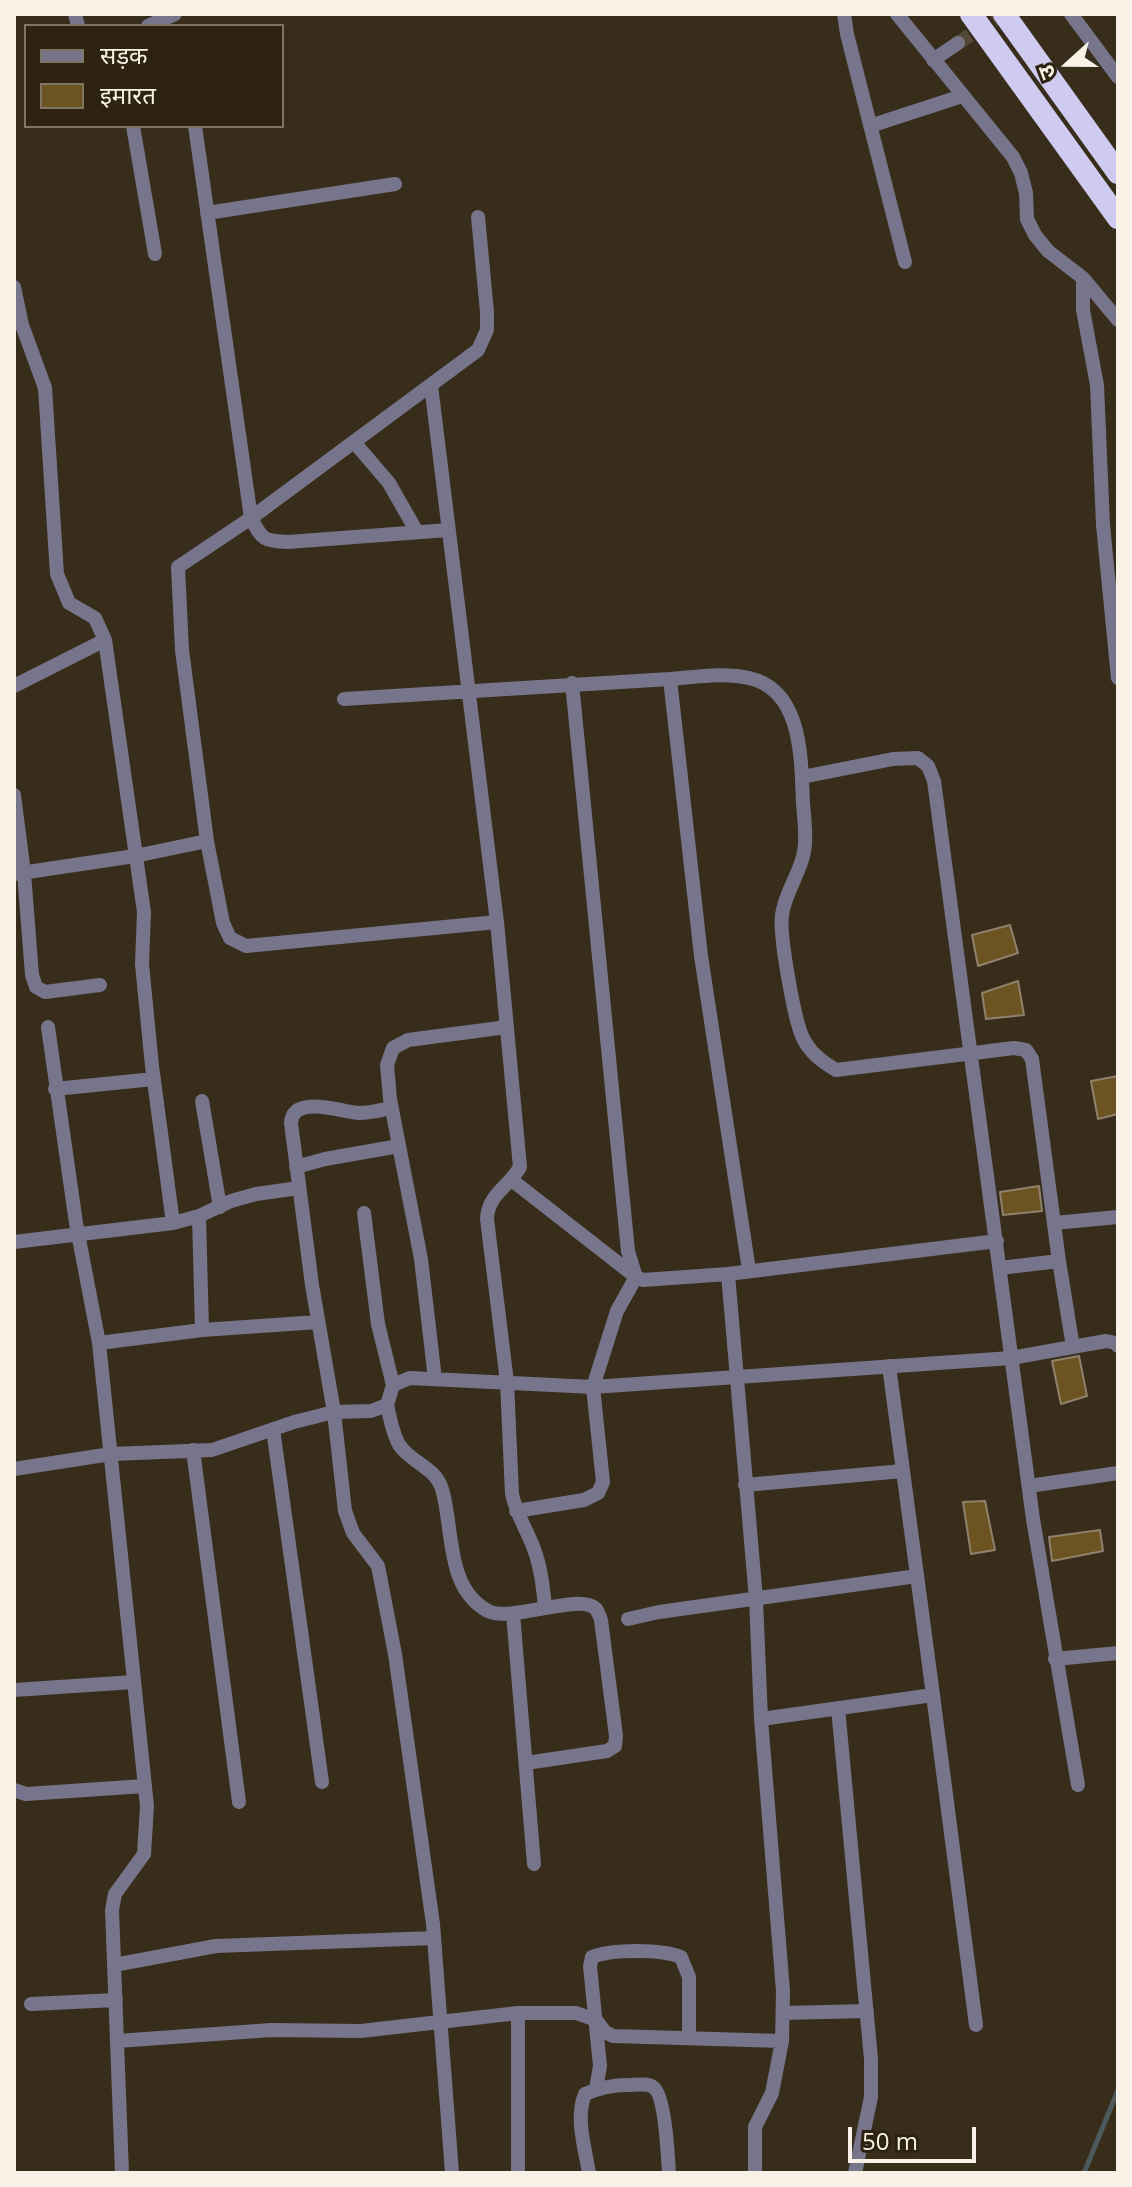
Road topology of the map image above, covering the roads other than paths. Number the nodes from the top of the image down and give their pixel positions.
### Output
1 (177, 14) edge
2 (844, 14) edge
3 (897, 14) edge
4 (971, 14) edge
5 (1004, 14) edge
6 (1071, 14) edge
7 (153, 24) edge
8 (958, 43) tunnel mouth
9 (933, 60) junction
10 (1118, 77) edge
11 (962, 96) junction
12 (870, 126) junction
13 (133, 128) edge
14 (195, 128) edge
15 (1118, 173) edge
16 (395, 184) dead end
17 (207, 213) junction
18 (478, 217) dead end
19 (1118, 218) edge
20 (155, 254) dead end
21 (905, 262) dead end
22 (1083, 278) junction
23 (15, 294) edge
24 (1118, 320) edge
25 (431, 385) junction
26 (354, 442) junction
27 (251, 518) junction
28 (448, 530) junction
29 (417, 532) junction
30 (105, 640) junction
31 (1118, 678) edge
32 (670, 679) junction
33 (572, 683) junction
34 (14, 686) edge
35 (468, 690) junction
36 (344, 699) dead end
37 (802, 777) junction
38 (14, 795) edge
39 (207, 841) junction
40 (135, 856) junction
41 (19, 874) edge
42 (497, 922) junction
43 (100, 985) dead end
44 (48, 1027) dead end
45 (507, 1027) junction
46 (969, 1054) junction
47 (154, 1079) junction
48 (55, 1089) junction
49 (202, 1101) dead end
50 (391, 1108) junction
51 (399, 1146) junction
52 (296, 1167) junction
53 (513, 1181) junction
54 (299, 1188) junction
55 (220, 1207) junction
56 (364, 1213) dead end
57 (199, 1216) junction
58 (1118, 1217) edge
59 (173, 1223) junction
60 (1054, 1223) junction
61 (79, 1234) junction
62 (997, 1241) junction
63 (14, 1242) edge
64 (1059, 1261) junction
65 (1000, 1268) junction
66 (749, 1270) junction
67 (728, 1274) junction
68 (636, 1277) junction
69 (318, 1322) junction
70 (202, 1330) junction
71 (99, 1343) junction
72 (1118, 1346) edge
73 (1073, 1347) junction
74 (1011, 1358) junction
75 (889, 1366) junction
76 (735, 1376) junction
77 (435, 1379) junction
78 (507, 1382) junction
79 (393, 1385) junction
80 (593, 1387) junction
81 (387, 1405) junction
82 (334, 1412) junction
83 (273, 1429) junction
84 (193, 1450) junction
85 (111, 1454) junction
86 (14, 1469) edge
87 (903, 1471) junction
88 (1118, 1473) edge
89 (745, 1485) junction
90 (1029, 1486) junction
91 (516, 1511) junction
92 (917, 1576) junction
93 (756, 1599) junction
94 (545, 1607) junction
95 (513, 1614) junction
96 (628, 1619) dead end
97 (1118, 1653) edge
98 (1055, 1659) junction
99 (134, 1682) junction
100 (14, 1690) edge
101 (933, 1695) junction
102 (838, 1708) junction
103 (761, 1719) junction
104 (526, 1763) junction
105 (322, 1782) dead end
106 (1078, 1785) dead end
107 (145, 1786) junction
108 (14, 1790) edge
109 (239, 1802) dead end
110 (534, 1864) dead end
111 (434, 1938) junction
112 (114, 1965) junction
113 (116, 2000) junction
114 (31, 2004) dead end
115 (867, 2011) junction
116 (518, 2013) junction
117 (783, 2013) junction
118 (596, 2020) junction
119 (440, 2022) junction
120 (976, 2025) dead end
121 (689, 2038) junction
122 (117, 2041) junction
123 (782, 2041) junction
124 (596, 2089) junction
125 (122, 2173) edge
126 (452, 2173) edge
127 (518, 2173) edge
128 (589, 2173) edge
129 (669, 2173) edge
130 (755, 2173) edge
131 (855, 2173) edge

1 - 7 street
2 - 12 street
3 - 9 street
4 - 19 highway
5 - 15 highway
6 - 10 street
8 - 9 street
9 - 11 street
11 - 12 street
11 - 22 street
12 - 21 street
13 - 20 street
14 - 17 street
16 - 17 street
17 - 27 street
18 - 25 street
22 - 24 street
22 - 31 street
23 - 30 street
25 - 26 street
25 - 28 street
26 - 27 street
26 - 29 street
27 - 29 street
27 - 39 street
28 - 29 street
28 - 35 street
30 - 34 street
30 - 40 street
32 - 33 street
32 - 37 street
32 - 66 street
33 - 35 street
33 - 68 street
35 - 36 street
35 - 42 street
37 - 46 street
37 - 46 street
38 - 41 street
39 - 40 street
39 - 42 street
40 - 41 street
40 - 47 street
41 - 43 street
42 - 45 street
44 - 48 street
45 - 50 street
45 - 53 street
46 - 60 street
46 - 62 street
47 - 48 street
47 - 59 street
48 - 61 street
49 - 55 street
50 - 51 street
50 - 52 street
51 - 52 street
51 - 77 street
52 - 54 street
53 - 68 street
53 - 78 street
54 - 55 street
54 - 69 street
55 - 57 street
56 - 79 street
57 - 59 street
57 - 70 street
58 - 60 street
59 - 61 street
60 - 64 street
61 - 63 street
61 - 71 street
62 - 65 street
62 - 66 street
64 - 65 street
64 - 73 street
65 - 74 street
66 - 67 street
67 - 68 street
67 - 76 street
68 - 80 street
69 - 70 street
69 - 82 street
70 - 71 street
71 - 85 street
72 - 73 street
73 - 74 street
74 - 75 street
74 - 90 street
75 - 76 street
75 - 87 street
76 - 80 street
76 - 89 street
77 - 78 street
77 - 79 street
78 - 80 street
78 - 91 street
79 - 81 street
80 - 91 street
81 - 82 street
81 - 95 street
82 - 83 street
82 - 111 street
83 - 84 street
83 - 105 street
84 - 85 street
84 - 109 street
85 - 86 street
85 - 99 street
87 - 89 street
87 - 92 street
88 - 90 street
89 - 93 street
90 - 98 street
91 - 94 street
92 - 93 street
92 - 101 street
93 - 96 street
93 - 103 street
94 - 95 street
94 - 104 street
95 - 104 street
97 - 98 street
98 - 106 street
99 - 100 street
99 - 107 street
101 - 102 street
101 - 120 street
102 - 103 street
102 - 115 street
103 - 117 street
104 - 110 street
107 - 108 street
107 - 112 street
111 - 112 street
111 - 119 street
112 - 113 street
113 - 114 street
113 - 122 street
115 - 117 street
115 - 131 street
116 - 118 street
116 - 119 street
116 - 127 street
117 - 123 street
118 - 121 street
118 - 121 street
118 - 124 street
119 - 122 street
119 - 126 street
121 - 123 street
122 - 125 street
123 - 130 street
124 - 128 street
124 - 129 street

